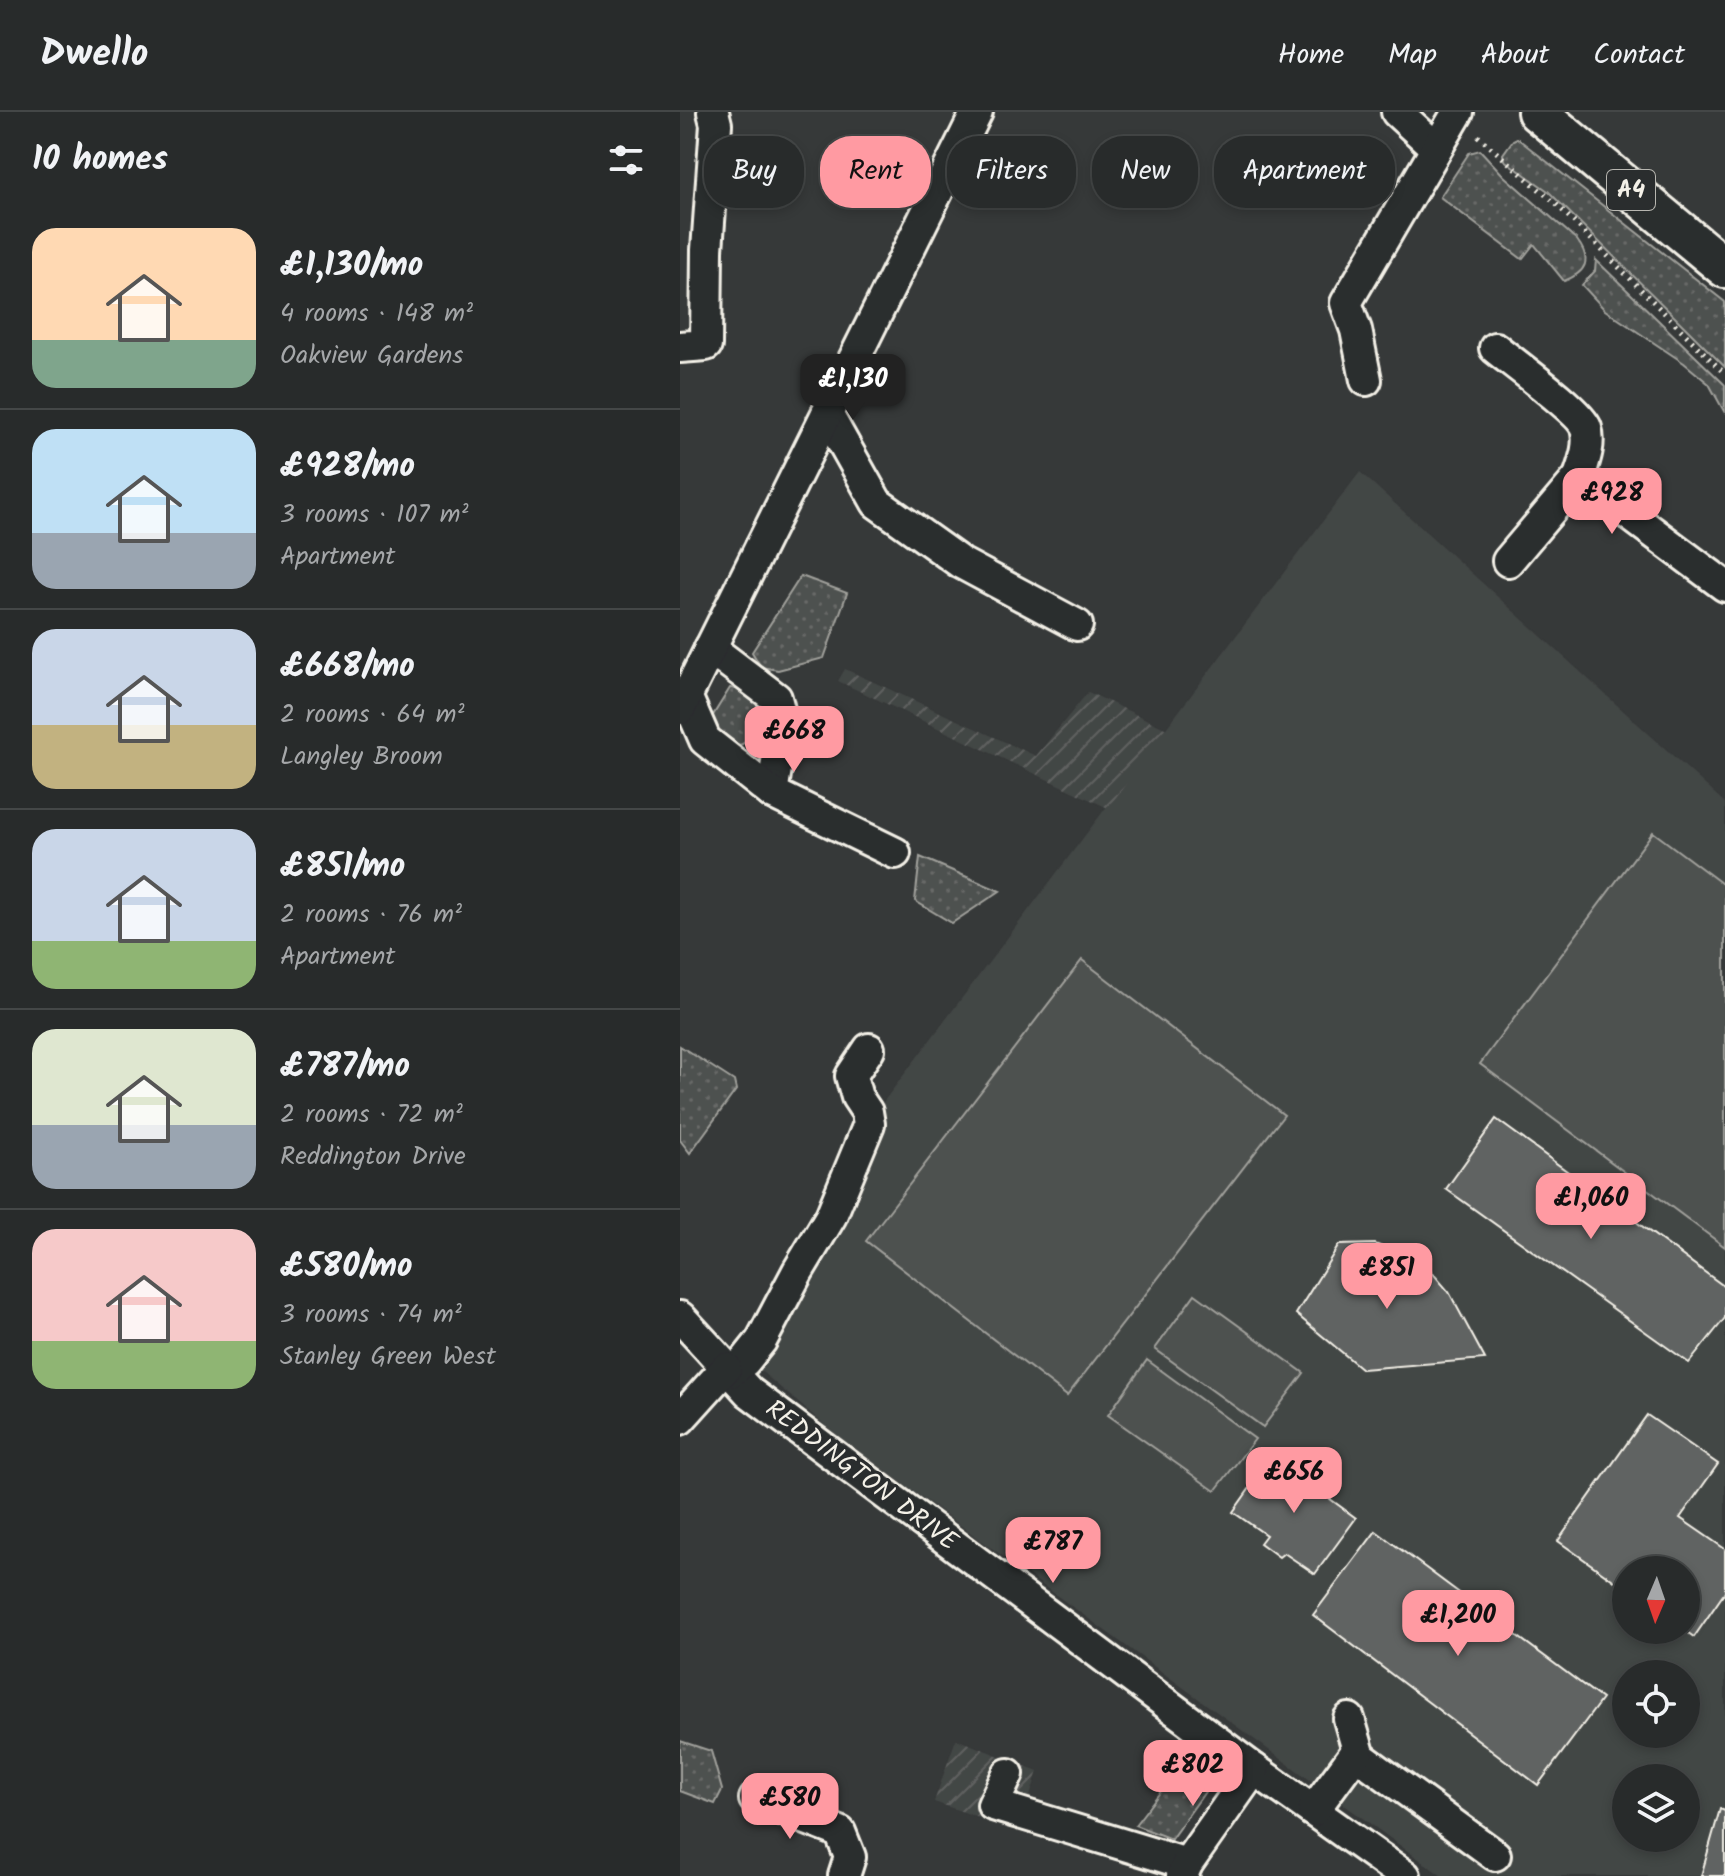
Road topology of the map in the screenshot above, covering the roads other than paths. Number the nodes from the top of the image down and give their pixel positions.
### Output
1 (713, 112) edge
2 (977, 112) edge
3 (1397, 112) edge
4 (1537, 112) edge
5 (1457, 114) edge
6 (1436, 148) junction
7 (1725, 268) edge
8 (680, 347) edge
9 (1495, 348) dead end
10 (1366, 380) dead end
11 (827, 414) junction
12 (1579, 477) junction
13 (1508, 561) dead end
14 (1725, 586) edge
15 (1077, 625) dead end
16 (710, 648) junction
17 (683, 702) edge
18 (772, 793) junction
19 (895, 853) dead end
20 (869, 1049) dead end
21 (680, 1317) edge
22 (728, 1370) junction
23 (680, 1419) edge
24 (1349, 1719) dead end
25 (1355, 1753) junction
26 (1254, 1769) junction
27 (1008, 1774) dead end
28 (755, 1799) dead end
29 (1313, 1811) junction
30 (1495, 1855) dead end
31 (1185, 1870) edge
32 (844, 1876) edge
33 (1405, 1876) edge

1 - 8 street
2 - 11 street
3 - 6 street
4 - 7 main road, A4
5 - 6 street
6 - 10 street
9 - 12 street
11 - 15 street
11 - 16 street
12 - 13 street
12 - 14 street
16 - 17 street
16 - 18 street
17 - 18 street
18 - 19 street
20 - 22 street
21 - 22 street, REDDINGTON DRIVE
22 - 23 street
22 - 26 street, REDDINGTON DRIVE
24 - 25 street
25 - 29 street
25 - 30 street
26 - 29 street, REDDINGTON DRIVE
26 - 31 street
27 - 31 street
28 - 32 street
29 - 33 street, REDDINGTON DRIVE

